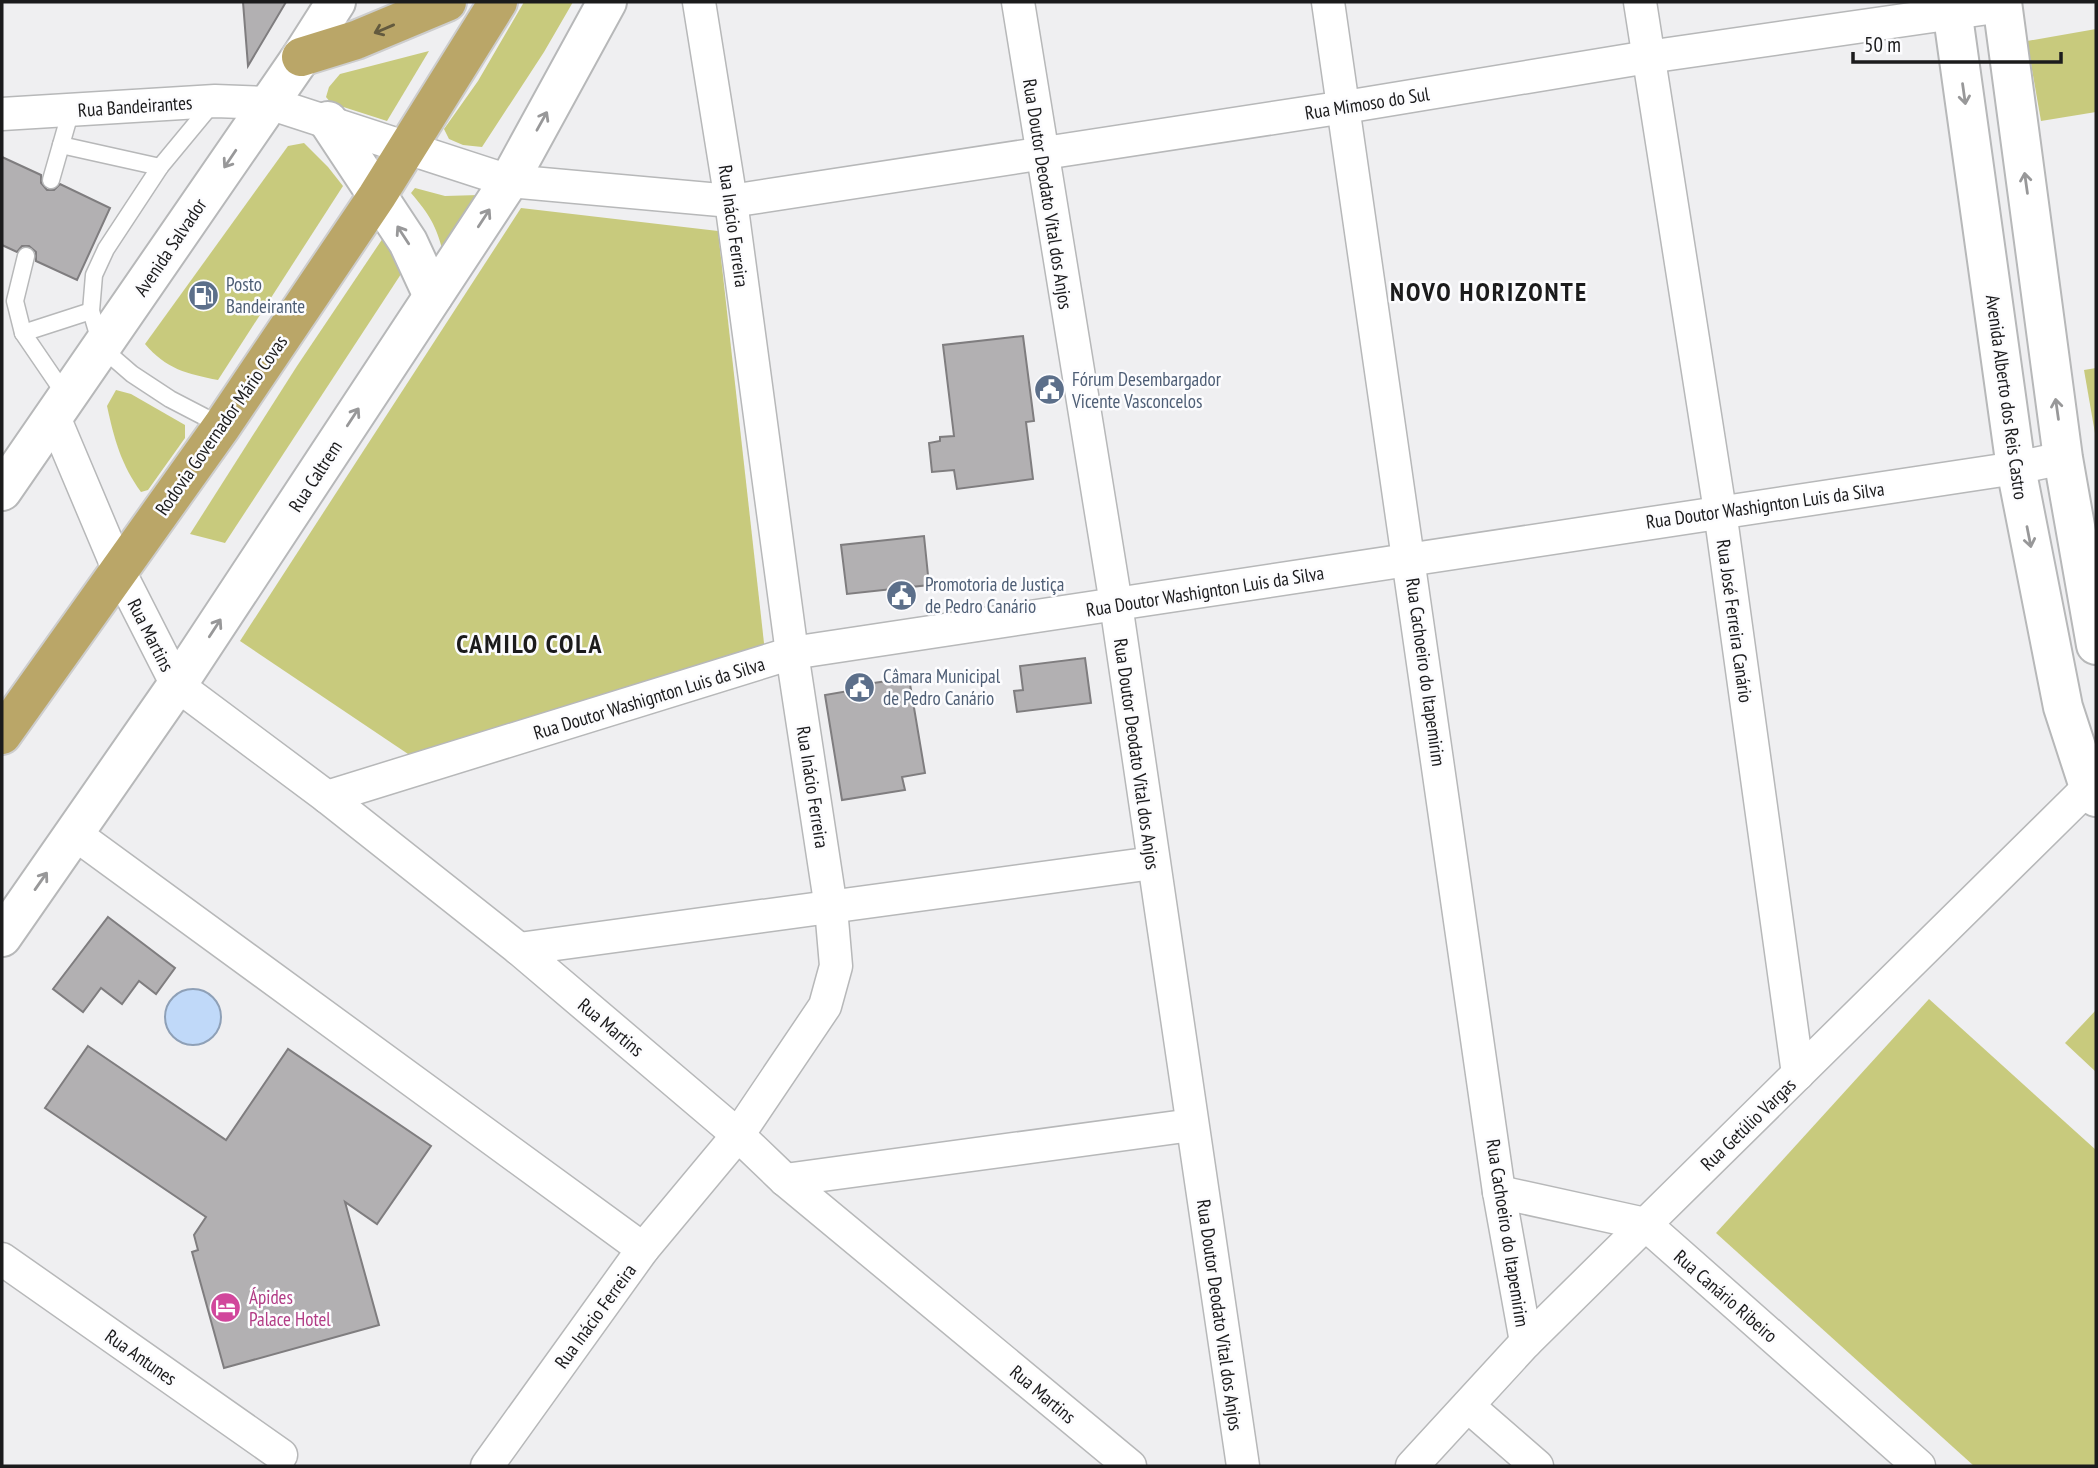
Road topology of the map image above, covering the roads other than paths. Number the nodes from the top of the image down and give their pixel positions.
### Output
1 (336, 2) edge
2 (447, 2) edge
3 (499, 2) edge
4 (607, 2) edge
5 (699, 2) edge
6 (1018, 2) edge
7 (1328, 2) edge
8 (1640, 2) edge
9 (2002, 4) edge
10 (1952, 7) edge
11 (301, 57) junction
12 (1648, 57) junction
13 (215, 101) junction
14 (269, 103) junction
15 (1345, 107) junction
16 (71, 110) junction
17 (2, 114) edge
18 (328, 121) junction
19 (61, 145) junction
20 (407, 149) junction
21 (1041, 154) junction
22 (160, 167) junction
23 (51, 180) dead end
24 (509, 181) junction
25 (377, 196) junction
26 (731, 201) junction
27 (26, 256) dead end
28 (433, 296) junction
29 (91, 311) junction
30 (23, 333) junction
31 (102, 348) junction
32 (60, 407) junction
33 (222, 426) junction
34 (2063, 458) junction
35 (2016, 468) junction
36 (2, 491) edge
37 (1720, 512) junction
38 (1410, 559) junction
39 (119, 572) junction
40 (1116, 604) junction
41 (2096, 645) edge
42 (792, 653) junction
43 (177, 685) junction
44 (2, 735) edge
45 (2094, 788) edge
46 (327, 797) junction
47 (75, 834) junction
48 (1153, 863) junction
49 (831, 908) junction
50 (2, 937) edge
51 (519, 949) junction
52 (1798, 1074) junction
53 (1192, 1125) junction
54 (738, 1135) junction
55 (785, 1180) junction
56 (1499, 1192) junction
57 (1645, 1224) junction
58 (643, 1249) junction
59 (2, 1258) edge
60 (1526, 1342) junction
61 (1468, 1406) junction
62 (281, 1455) dead end
63 (487, 1466) edge
64 (1130, 1466) edge
65 (1242, 1466) edge
66 (1412, 1466) edge
67 (1537, 1466) edge
68 (1919, 1466) edge

1 - 11 street, Avenida Salvador
2 -> 11 highway
3 - 20 highway, Rodovia Governador Mário Covas
24 -> 4 street, Rua Caltrem
5 - 26 street, Rua Inácio Ferreira
6 - 21 street, Rua Doutor Deodato Vital dos Anjos
7 - 15 street, Rua Cachoeiro do Itapemirim
8 - 12 street, Rua José Ferreira Canário
9 - 10 street, Rua Mimoso do Sul
34 -> 9 street
10 - 12 street, Rua Mimoso do Sul
10 -> 35 street, Avenida Alberto dos Reis Castro
11 - 14 street, Avenida Salvador
12 - 15 street, Rua Mimoso do Sul
12 - 37 street, Rua José Ferreira Canário
13 - 14 street, Rua Bandeirantes
13 - 16 street, Rua Bandeirantes
13 - 22 lane
14 - 18 street, Rua Bandeirantes
14 -> 31 street, Avenida Salvador
15 - 21 street, Rua Mimoso do Sul
15 - 38 street, Rua Cachoeiro do Itapemirim
16 - 17 street, Rua Bandeirantes
16 - 19 lane
18 - 20 street, Rua Bandeirantes
18 - 25 street
19 - 22 lane
19 - 23 lane
20 - 24 street, Rua Bandeirantes
20 - 25 highway, Rodovia Governador Mário Covas
21 - 26 street, Rua Mimoso do Sul
21 - 40 street, Rua Doutor Deodato Vital dos Anjos
22 - 29 lane
24 - 26 street, Rua Mimoso do Sul
28 -> 24 street, Rua Caltrem
28 -> 25 street
25 - 33 highway, Rodovia Governador Mário Covas
26 - 42 street, Rua Inácio Ferreira
27 - 30 lane
43 -> 28 street, Rua Caltrem
29 - 30 lane
29 - 31 lane
30 - 32 lane
31 - 32 street, Avenida Salvador
31 - 33 lane
32 - 36 street, Avenida Salvador
32 - 39 street, Rua Martins
33 - 39 highway, Rodovia Governador Mário Covas
34 - 35 street, Rua Doutor Washignton Luis da Silva
34 - 41 street
35 - 37 street, Rua Doutor Washignton Luis da Silva
35 -> 45 street, Avenida Alberto dos Reis Castro
37 - 38 street, Rua Doutor Washignton Luis da Silva
37 - 52 street, Rua José Ferreira Canário
38 - 40 street, Rua Doutor Washignton Luis da Silva
38 - 56 street, Rua Cachoeiro do Itapemirim
39 - 43 street, Rua Martins
39 - 44 highway, Rodovia Governador Mário Covas
40 - 42 street, Rua Doutor Washignton Luis da Silva
40 - 48 street, Rua Doutor Deodato Vital dos Anjos
42 - 46 street, Rua Doutor Washignton Luis da Silva
42 - 49 street, Rua Inácio Ferreira
43 - 46 street, Rua Martins
43 - 47 street, Rua Caltrem
45 - 52 street, Rua Getúlio Vargas
46 - 51 street, Rua Martins
50 -> 47 street, Rua Caltrem
47 - 58 street
48 - 49 street
48 - 53 street, Rua Doutor Deodato Vital dos Anjos
49 - 51 street
49 - 54 street, Rua Inácio Ferreira
51 - 54 street, Rua Martins
52 - 57 street, Rua Getúlio Vargas
53 - 55 street
53 - 65 street, Rua Doutor Deodato Vital dos Anjos
54 - 55 street, Rua Martins
54 - 58 street, Rua Inácio Ferreira
55 - 64 street, Rua Martins
56 - 57 street, Rua Canário Ribeiro
56 - 60 street, Rua Cachoeiro do Itapemirim
57 - 60 street, Rua Getúlio Vargas
57 - 68 street, Rua Canário Ribeiro
58 - 63 street, Rua Inácio Ferreira
59 - 62 street, Rua Antunes
60 - 61 street, Rua Getúlio Vargas
61 - 66 street, Rua Getúlio Vargas
61 - 67 street

